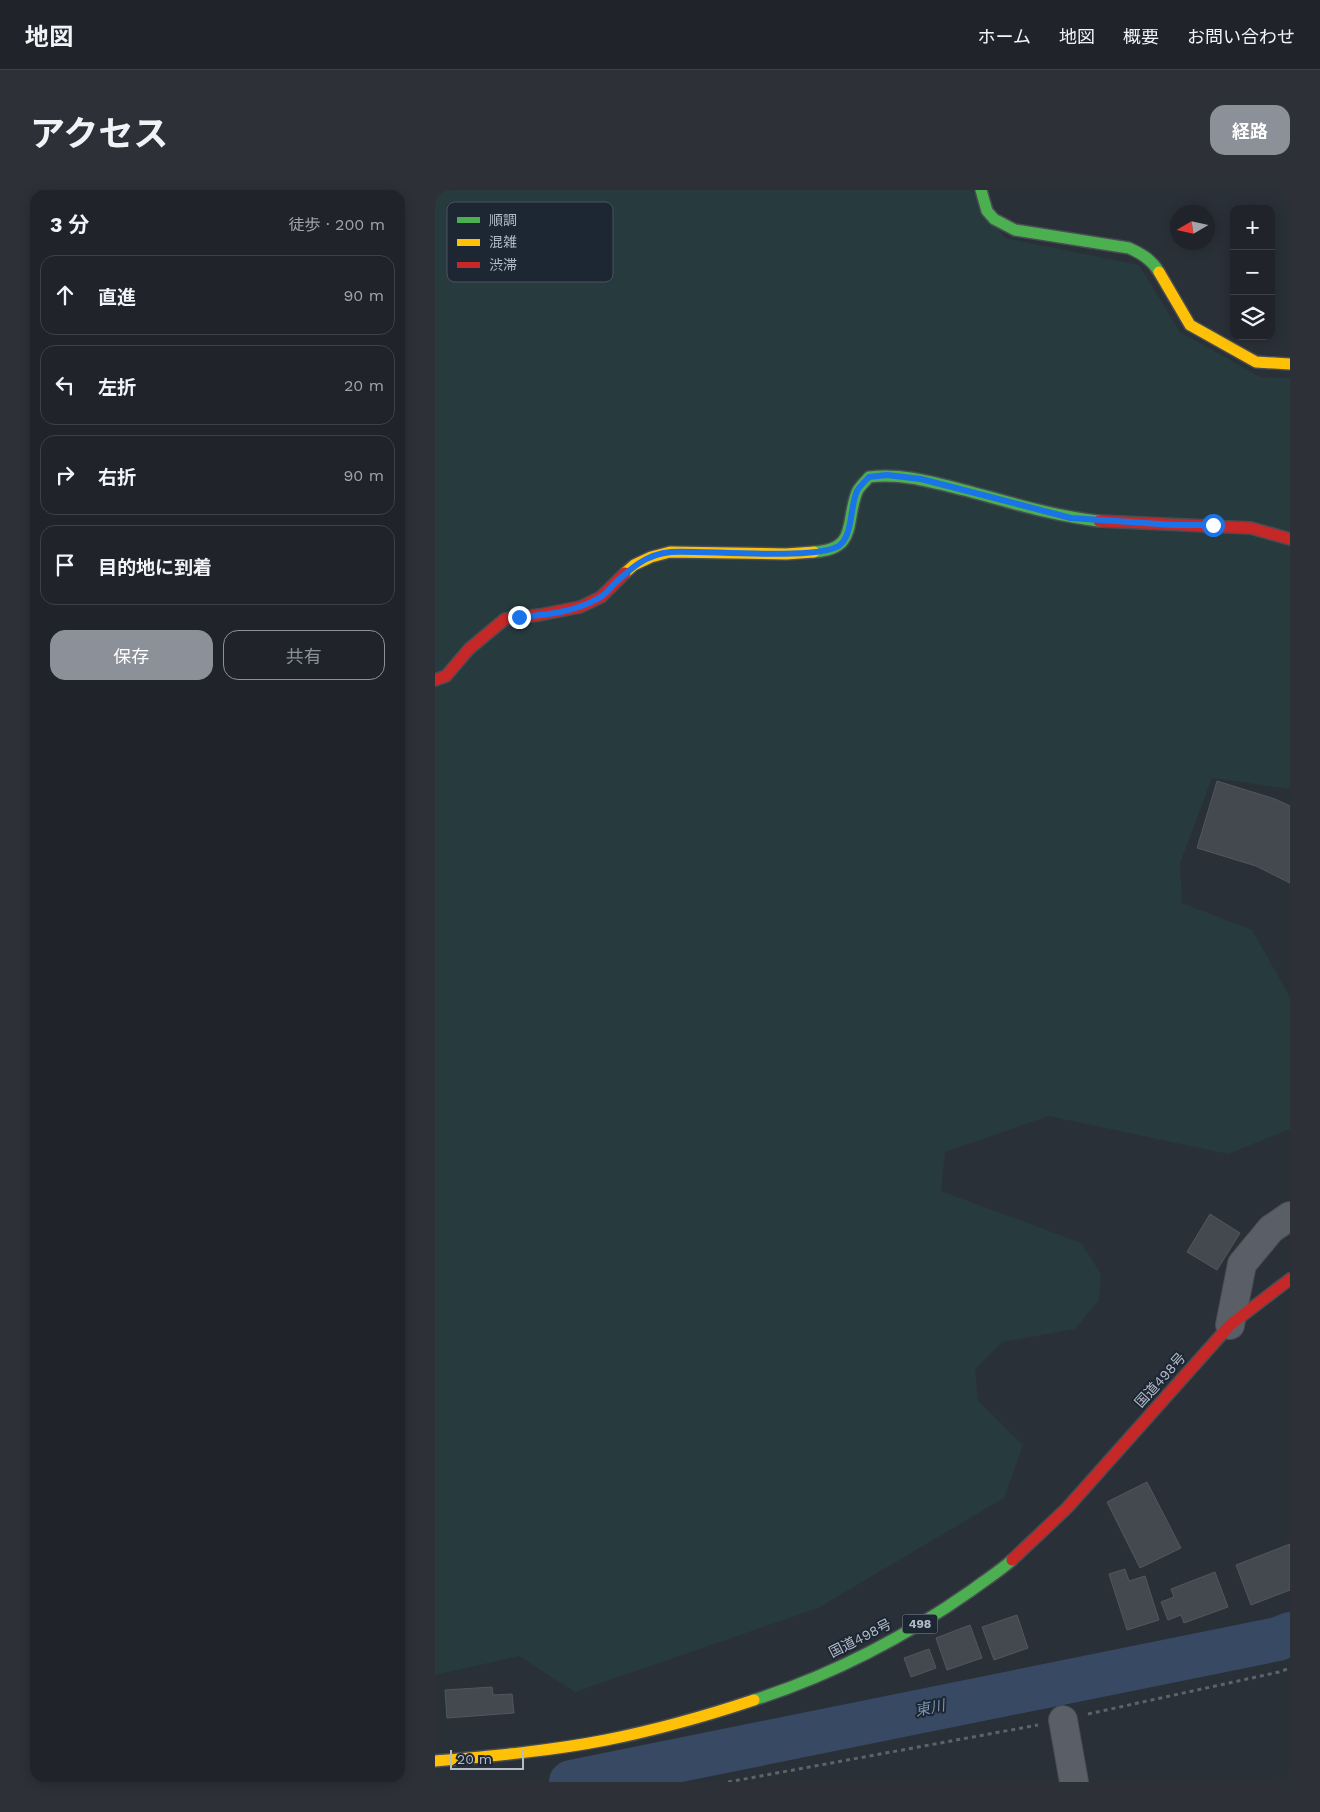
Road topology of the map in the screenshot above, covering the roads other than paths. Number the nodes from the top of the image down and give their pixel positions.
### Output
1 (981, 190) edge
2 (1290, 364) edge
3 (1290, 539) edge
4 (435, 680) edge
5 (1290, 1216) edge
6 (1290, 1279) edge
7 (1230, 1324) junction
8 (1063, 1720) road end
9 (435, 1761) edge
10 (1074, 1782) edge

1 - 2 main road
3 - 4 main road
5 - 7 street
6 - 7 main road, 国道498号 / 498
7 - 9 main road, 国道498号 / 498
8 - 10 street

